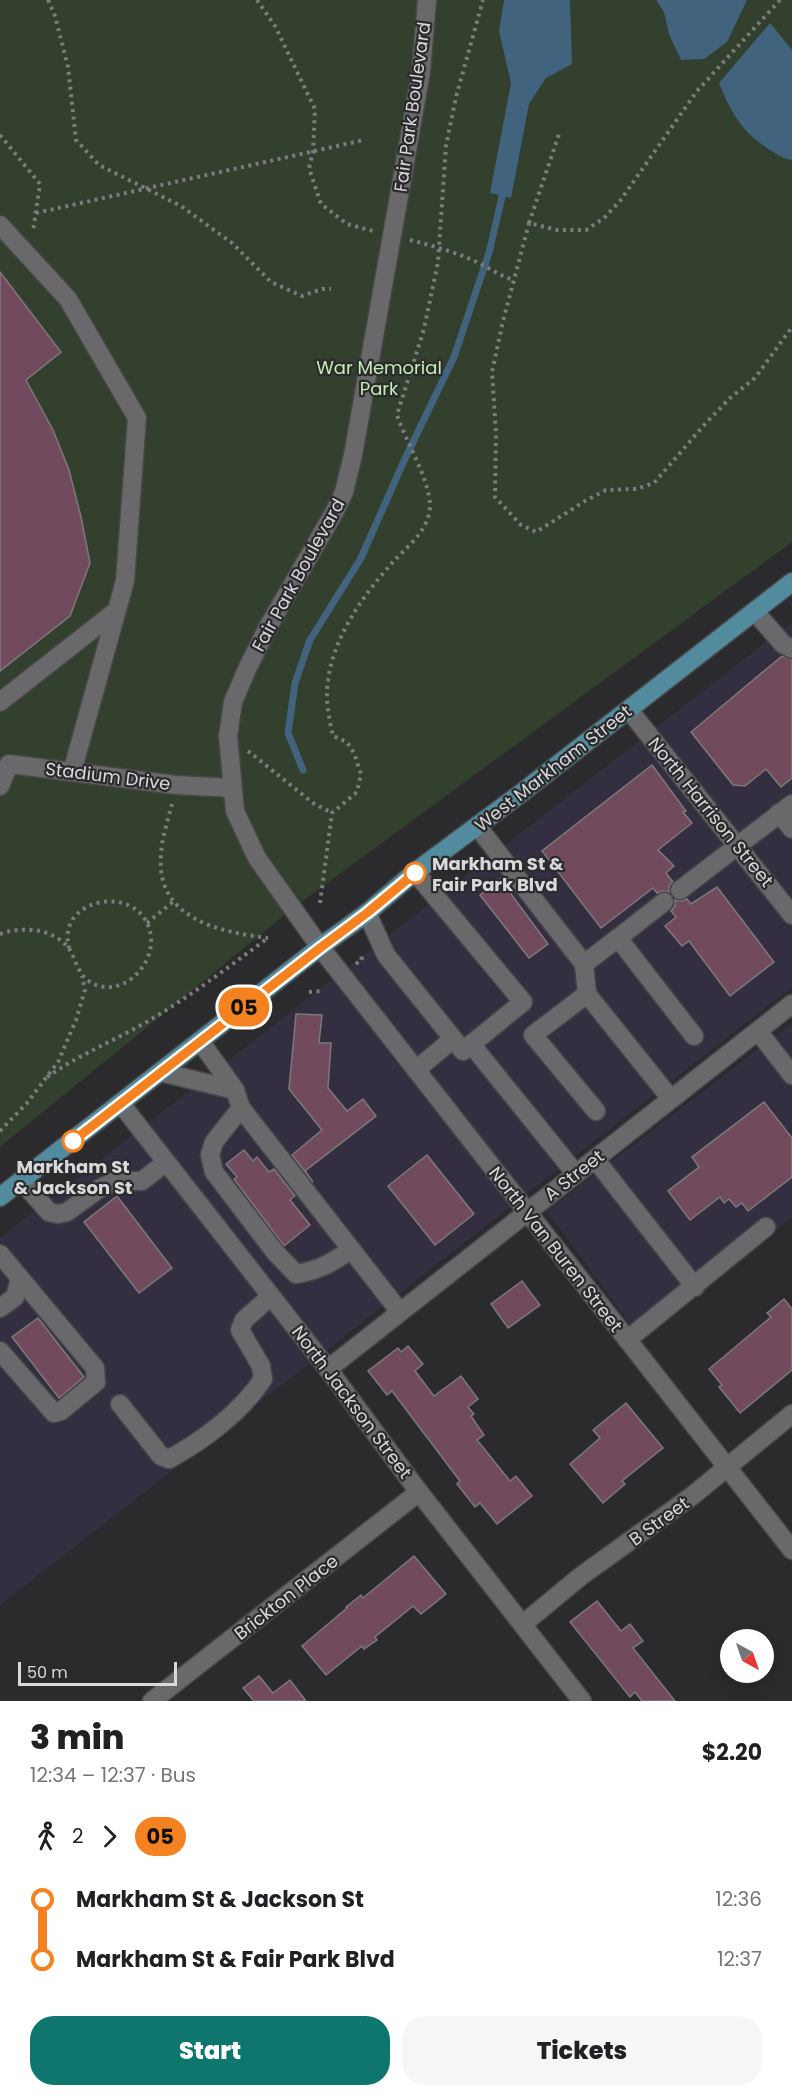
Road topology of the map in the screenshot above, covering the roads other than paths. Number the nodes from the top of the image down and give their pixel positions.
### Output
1 (427, 0) edge
2 (0, 225) edge
3 (792, 582) edge
4 (116, 612) junction
5 (755, 612) junction
6 (792, 649) edge
7 (0, 702) edge
8 (629, 710) junction
9 (4, 763) edge
10 (72, 772) junction
11 (0, 786) edge
12 (232, 788) junction
13 (786, 808) edge
14 (477, 826) junction
15 (792, 829) edge
16 (737, 846) junction
17 (415, 872) junction
18 (680, 890) dead end
19 (664, 902) dead end
20 (367, 913) junction
21 (792, 915) edge
22 (618, 938) junction
23 (320, 948) junction
24 (584, 964) junction
25 (587, 994) junction
26 (792, 1004) edge
27 (758, 1030) junction
28 (694, 1036) dead end
29 (453, 1039) junction
30 (200, 1041) junction
31 (471, 1044) junction
32 (416, 1070) junction
33 (160, 1072) junction
34 (792, 1075) edge
35 (235, 1090) junction
36 (671, 1099) junction
37 (121, 1104) junction
38 (241, 1108) junction
39 (596, 1111) dead end
40 (595, 1159) junction
41 (166, 1162) junction
42 (576, 1174) junction
43 (21, 1180) junction
44 (0, 1197) edge
45 (528, 1212) junction
46 (766, 1227) dead end
47 (351, 1250) junction
48 (0, 1254) edge
49 (20, 1278) junction
50 (695, 1287) junction
51 (271, 1296) junction
52 (0, 1308) edge
53 (400, 1312) junction
54 (627, 1340) junction
55 (0, 1351) edge
56 (328, 1369) junction
57 (120, 1404) dead end
58 (792, 1414) edge
59 (728, 1467) junction
60 (419, 1492) junction
61 (792, 1550) edge
62 (524, 1624) junction
63 (152, 1701) edge
64 (582, 1701) edge

1 - 12 street, Fair Park Boulevard
2 - 4 street
3 - 5 main road, West Markham Street
4 - 7 street
4 - 10 street
5 - 6 street
5 - 8 main road, West Markham Street
8 - 14 main road, West Markham Street
8 - 16 street, North Harrison Street
9 - 10 street, Stadium Drive
9 - 11 street, Stadium Drive
10 - 12 street, Stadium Drive
12 - 23 street, Fair Park Boulevard
13 - 15 street
13 - 16 street
14 - 17 main road, West Markham Street
14 - 24 street
16 - 18 street
16 - 21 street, North Harrison Street
17 - 20 main road, West Markham Street
17 - 31 street
19 - 22 street
20 - 23 main road, West Markham Street
20 - 29 street
22 - 24 street
22 - 28 street
23 - 30 main road, West Markham Street
23 - 32 street, North Van Buren Street
24 - 25 street
25 - 36 street
25 - 39 street
26 - 27 street, A Street
27 - 34 street
27 - 36 street, A Street
29 - 31 street
29 - 32 street
30 - 33 main road, West Markham Street
30 - 35 street
31 - 42 street
32 - 45 street, North Van Buren Street
33 - 35 street
33 - 37 main road, West Markham Street
35 - 38 street
36 - 40 street, A Street
37 - 41 street, North Jackson Street
37 - 43 main road, West Markham Street
38 - 47 street
38 - 47 street
40 - 42 street, A Street
40 - 50 street
41 - 43 street
41 - 51 street, North Jackson Street
42 - 45 street, A Street
43 - 44 main road, West Markham Street
45 - 53 street, A Street
45 - 54 street, North Van Buren Street
46 - 50 street
47 - 53 street
48 - 49 street
49 - 52 street
49 - 55 street
50 - 54 street
51 - 56 street, North Jackson Street
51 - 57 street
53 - 56 street, A Street
54 - 59 street, North Van Buren Street
56 - 60 street, North Jackson Street
58 - 59 street, B Street
59 - 61 street, North Van Buren Street
59 - 62 street, B Street
60 - 62 street, North Jackson Street
60 - 63 street, Brickton Place
62 - 64 street, North Jackson Street

